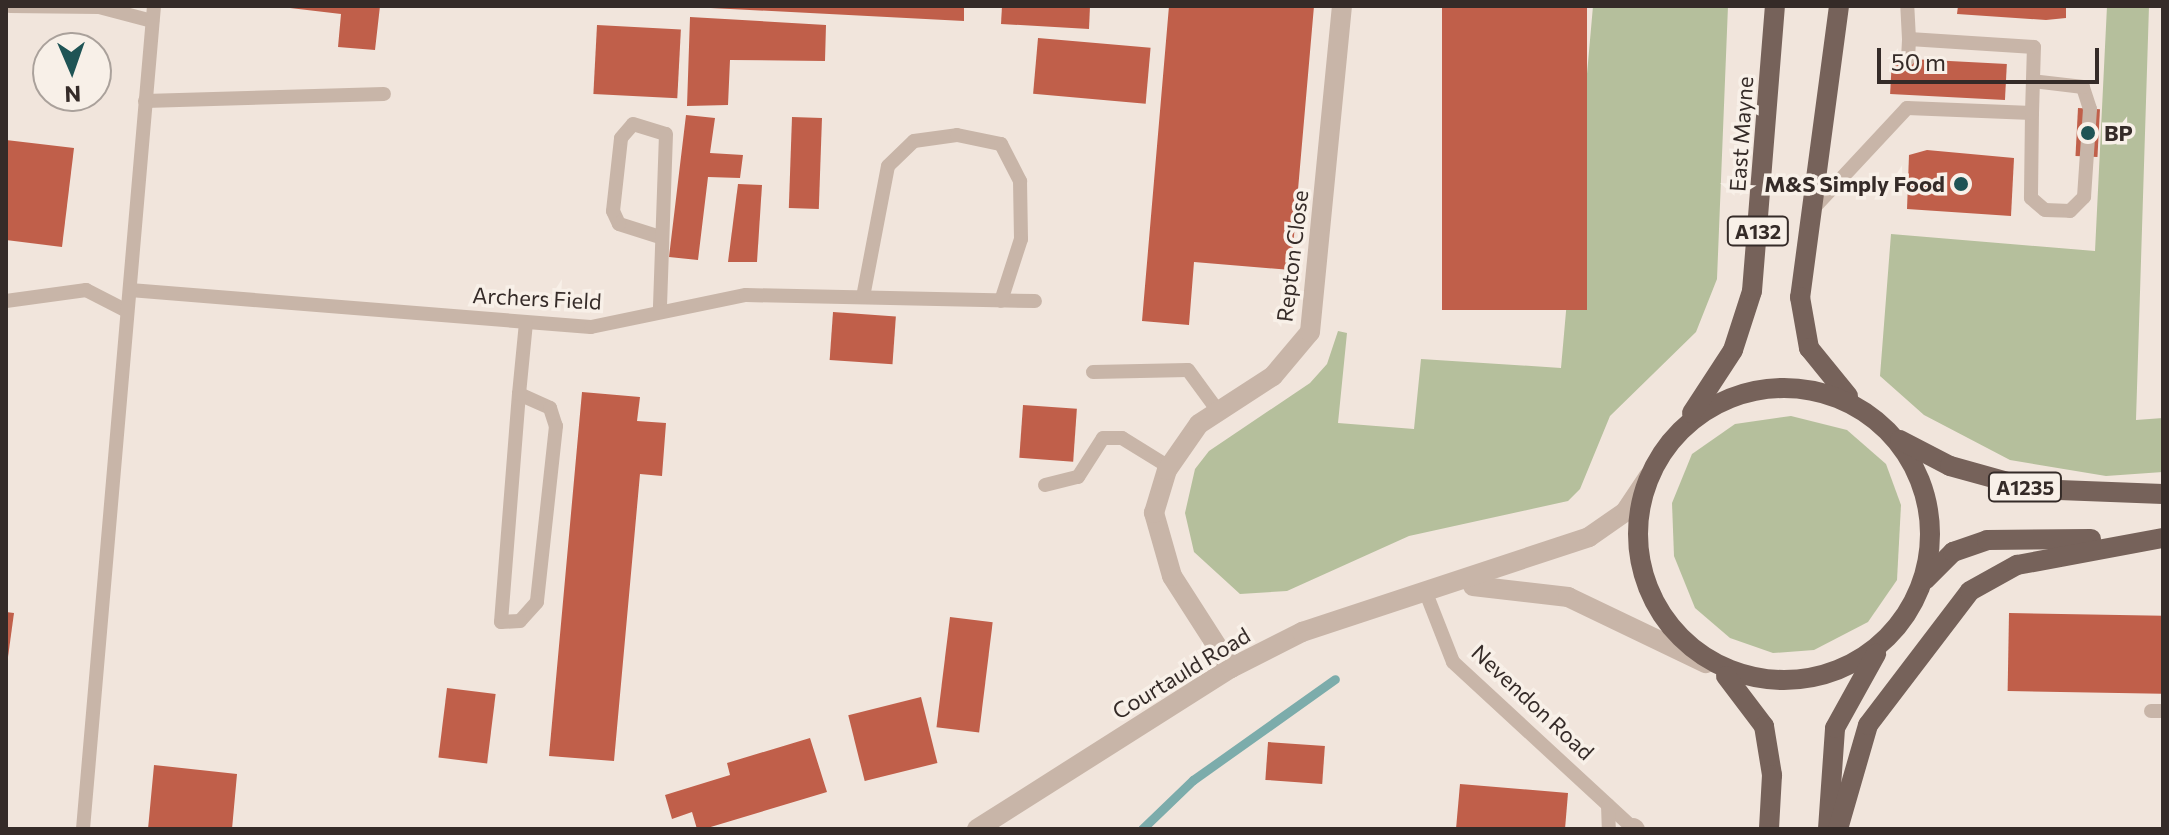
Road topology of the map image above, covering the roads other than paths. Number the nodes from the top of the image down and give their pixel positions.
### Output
1 (10, 6) edge
2 (1342, 6) edge
3 (1775, 6) edge
4 (1839, 6) edge
5 (1907, 6) edge
6 (153, 14) edge
7 (1909, 39) junction
8 (1908, 59) dead end
9 (2033, 81) junction
10 (384, 94) dead end
11 (145, 101) junction
12 (2032, 113) junction
13 (1808, 214) junction
14 (660, 237) junction
15 (130, 290) junction
16 (863, 297) junction
17 (6, 301) edge
18 (1001, 301) junction
19 (1035, 301) dead end
20 (660, 310) junction
21 (127, 311) junction
22 (526, 322) junction
23 (1093, 372) dead end
24 (519, 394) junction
25 (1862, 408) junction
26 (1218, 411) junction
27 (1674, 434) junction
28 (1896, 438) junction
29 (1169, 467) junction
30 (1649, 476) junction
31 (1045, 485) dead end
32 (2163, 494) edge
33 (2163, 538) edge
34 (1918, 591) junction
35 (1426, 593) junction
36 (1890, 634) junction
37 (1706, 663) junction
38 (1231, 668) junction
39 (1608, 805) junction
40 (1634, 828) edge
41 (83, 829) edge
42 (977, 829) edge
43 (1609, 829) edge
44 (1769, 829) edge
45 (1828, 829) edge
46 (1838, 829) edge

1 - 6 lane
2 - 26 street, Repton Close
3 - 27 main road, East Mayne / A132
4 - 13 main road, A132
5 - 7 lane
6 - 11 lane
7 - 8 lane
7 - 9 lane
9 - 12 lane
9 - 12 lane
10 - 11 lane
11 - 15 lane
12 - 13 lane
13 - 25 main road, A132
14 - 14 lane
14 - 20 lane
15 - 21 lane
15 - 22 lane, Archers Field
16 - 18 lane, Archers Field
16 - 18 lane
16 - 20 lane, Archers Field
17 - 21 lane
18 - 19 lane, Archers Field
20 - 22 lane, Archers Field
21 - 41 lane
22 - 24 lane
23 - 26 lane
24 - 24 lane
25 - 27 main road, A132
25 - 28 main road, A132
26 - 29 street, Repton Close
27 - 30 main road, A132
28 - 32 main road, A1235
28 - 34 main road, A132
29 - 31 lane
29 - 38 street, Repton Close
30 - 35 street, Courtauld Road
30 - 37 main road, A132
33 - 34 main road
33 - 46 main road
34 - 36 main road, A132
35 - 37 street, Courtauld Road
35 - 38 street, Courtauld Road
35 - 39 lane, Nevendon Road
36 - 37 main road, A132
36 - 45 main road, A132
37 - 44 main road, A132
38 - 42 street, Courtauld Road
39 - 40 lane, Nevendon Road
39 - 43 lane

